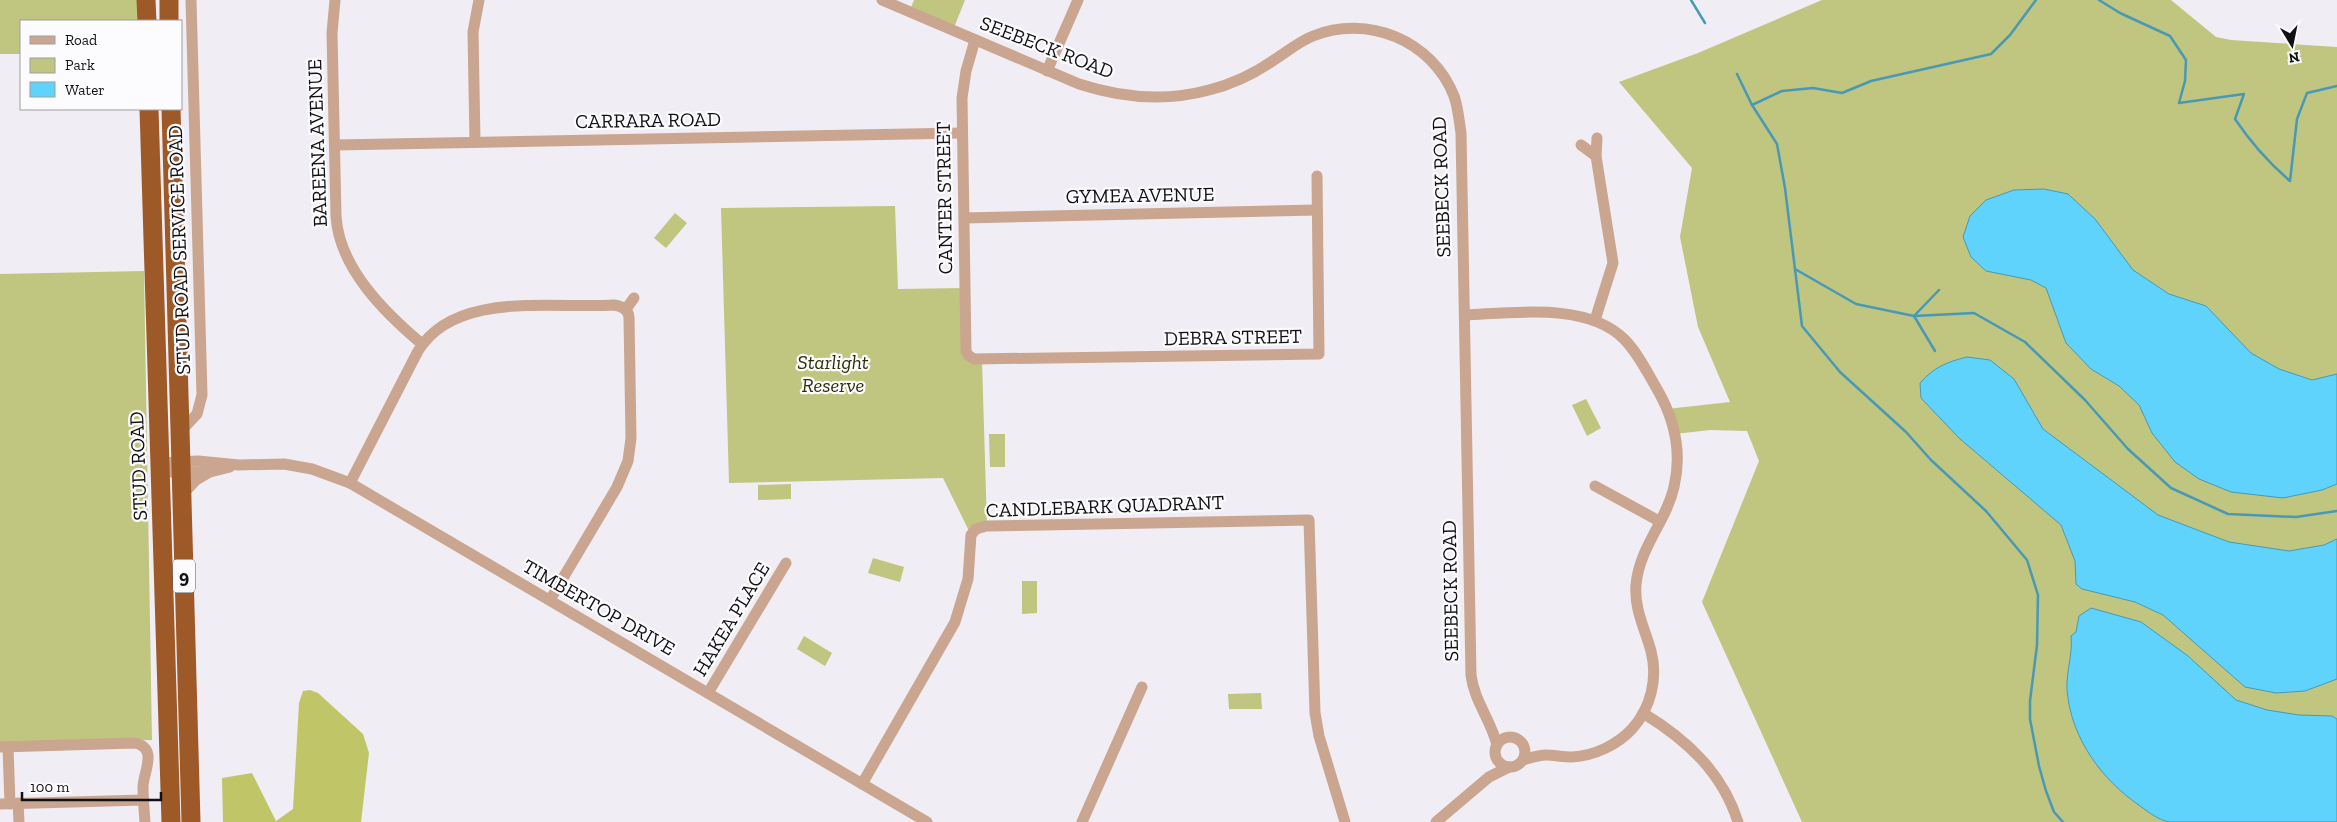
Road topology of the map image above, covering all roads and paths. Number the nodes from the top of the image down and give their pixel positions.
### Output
1 (146, 0) edge
2 (169, 0) edge
3 (191, 0) edge
4 (335, 0) edge
5 (479, 0) edge
6 (882, 0) edge
7 (1078, 0) edge
8 (147, 20) edge
9 (169, 20) edge
10 (975, 40) junction
11 (1047, 71) junction
12 (150, 110) edge
13 (171, 110) edge
14 (962, 133) junction
15 (1597, 138) dead end
16 (475, 142) junction
17 (336, 145) junction
18 (1581, 145) dead end
19 (1596, 156) junction
20 (1317, 176) dead end
21 (1317, 210) junction
22 (964, 218) junction
23 (174, 250) junction
24 (154, 251) junction
25 (634, 298) dead end
26 (626, 309) junction
27 (1465, 315) junction
28 (1595, 320) junction
29 (422, 344) junction
30 (970, 357) joint
31 (180, 432) junction
32 (239, 465) junction
33 (181, 466) junction
34 (160, 468) junction
35 (210, 472) junction
36 (350, 483) junction
37 (1595, 486) dead end
38 (182, 495) junction
39 (1659, 521) junction
40 (786, 563) dead end
41 (550, 600) junction
42 (1142, 687) dead end
43 (708, 693) junction
44 (1643, 713) junction
45 (1492, 726) junction
46 (1510, 738) junction
47 (1522, 744) junction
48 (1497, 745) junction
49 (4, 747) edge
50 (1545, 755) junction
51 (1497, 758) junction
52 (1523, 760) junction
53 (1509, 767) junction
54 (1489, 778) junction
55 (862, 784) junction
56 (144, 800) junction
57 (9, 804) edge
58 (19, 822) edge
59 (145, 822) edge
60 (171, 822) edge
61 (191, 822) edge
62 (927, 822) edge
63 (1082, 822) edge
64 (1345, 822) edge
65 (1436, 822) edge
66 (1738, 822) edge

1 - 8 highway
2 - 9 highway
3 - 31 street, STUD ROAD SERVICE ROAD
4 - 17 street, BAREENA AVENUE
5 - 16 street
6 - 10 street, SEEBECK ROAD
7 - 11 street
10 - 11 street, SEEBECK ROAD
10 - 14 street, CANTER STREET
11 - 27 street, SEEBECK ROAD
12 - 24 highway, STUD ROAD / 9
13 - 23 highway, 9
14 - 16 street, CARRARA ROAD
14 - 22 street, CANTER STREET
15 - 19 street
16 - 17 street, CARRARA ROAD
17 - 29 street, BAREENA AVENUE
18 - 19 street
19 - 28 street
20 - 21 street, DEBRA STREET
21 - 22 street, GYMEA AVENUE
21 - 30 street, DEBRA STREET
22 - 30 street, CANTER STREET
23 - 24 highway
23 - 31 highway, 9
24 - 34 highway, STUD ROAD / 9
25 - 26 street
26 - 29 street
26 - 41 street
27 - 28 street
27 - 45 street, SEEBECK ROAD
28 - 39 street
29 - 36 street
31 - 33 highway, 9
32 - 33 street, TIMBERTOP DRIVE
32 - 35 street, TIMBERTOP DRIVE
32 - 36 street, TIMBERTOP DRIVE
33 - 34 street, TIMBERTOP DRIVE
33 - 35 street, TIMBERTOP DRIVE
33 - 38 highway, 9
34 - 60 highway, STUD ROAD / 9
35 - 38 street
36 - 41 street, TIMBERTOP DRIVE
37 - 39 street
38 - 61 highway, 9
39 - 44 street
40 - 43 street, HAKEA PLACE
41 - 43 street, TIMBERTOP DRIVE
42 - 63 street
43 - 55 street, TIMBERTOP DRIVE
44 - 50 street
44 - 66 street
45 - 46 street, SEEBECK ROAD
45 - 48 street, SEEBECK ROAD
46 - 47 street
46 - 48 street
47 - 50 street
47 - 52 street
48 - 51 street
49 - 56 street
49 - 57 street
50 - 52 street
51 - 53 street
51 - 54 street
52 - 53 street
53 - 54 street
54 - 65 street
55 - 62 street, TIMBERTOP DRIVE
55 - 64 street, CANDLEBARK QUADRANT
56 - 57 street
56 - 59 street
57 - 58 street

